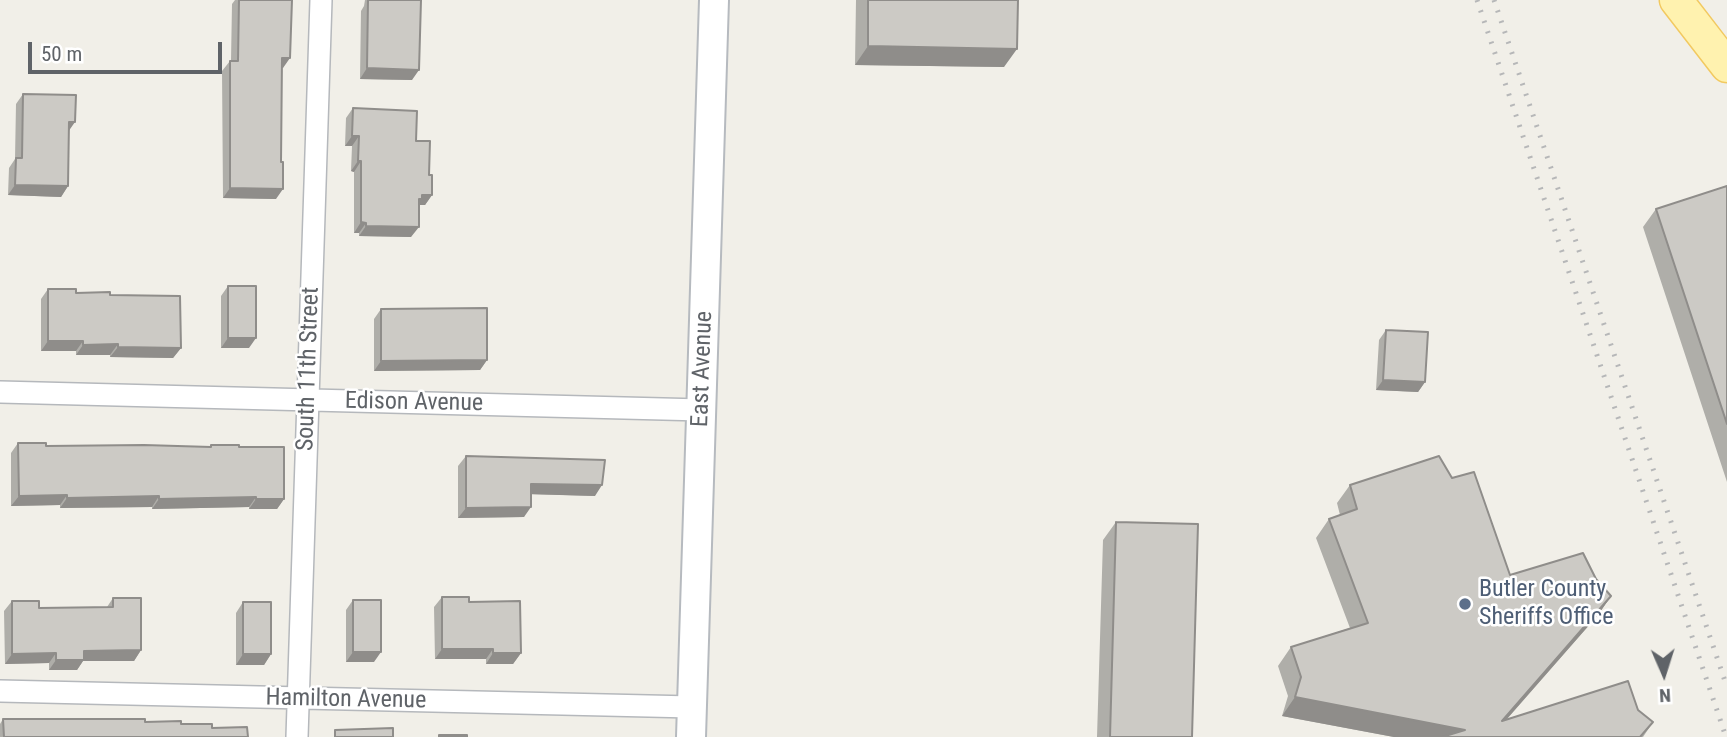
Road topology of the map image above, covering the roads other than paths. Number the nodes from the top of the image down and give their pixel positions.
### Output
1 (321, 0) edge
2 (714, 0) edge
3 (1676, 0) edge
4 (1727, 66) edge
5 (0, 393) edge
6 (308, 400) junction
7 (702, 410) junction
8 (0, 691) edge
9 (298, 699) junction
10 (692, 707) junction
11 (297, 737) edge
12 (691, 737) edge

1 - 6 street, South 11th Street
2 - 7 street, East Avenue
3 - 4 main road
5 - 6 street, Edison Avenue
6 - 7 street, Edison Avenue
6 - 9 street, South 11th Street
7 - 10 street, East Avenue
8 - 9 street, Hamilton Avenue
9 - 10 street, Hamilton Avenue
9 - 11 street, South 11th Street
10 - 12 street, East Avenue

